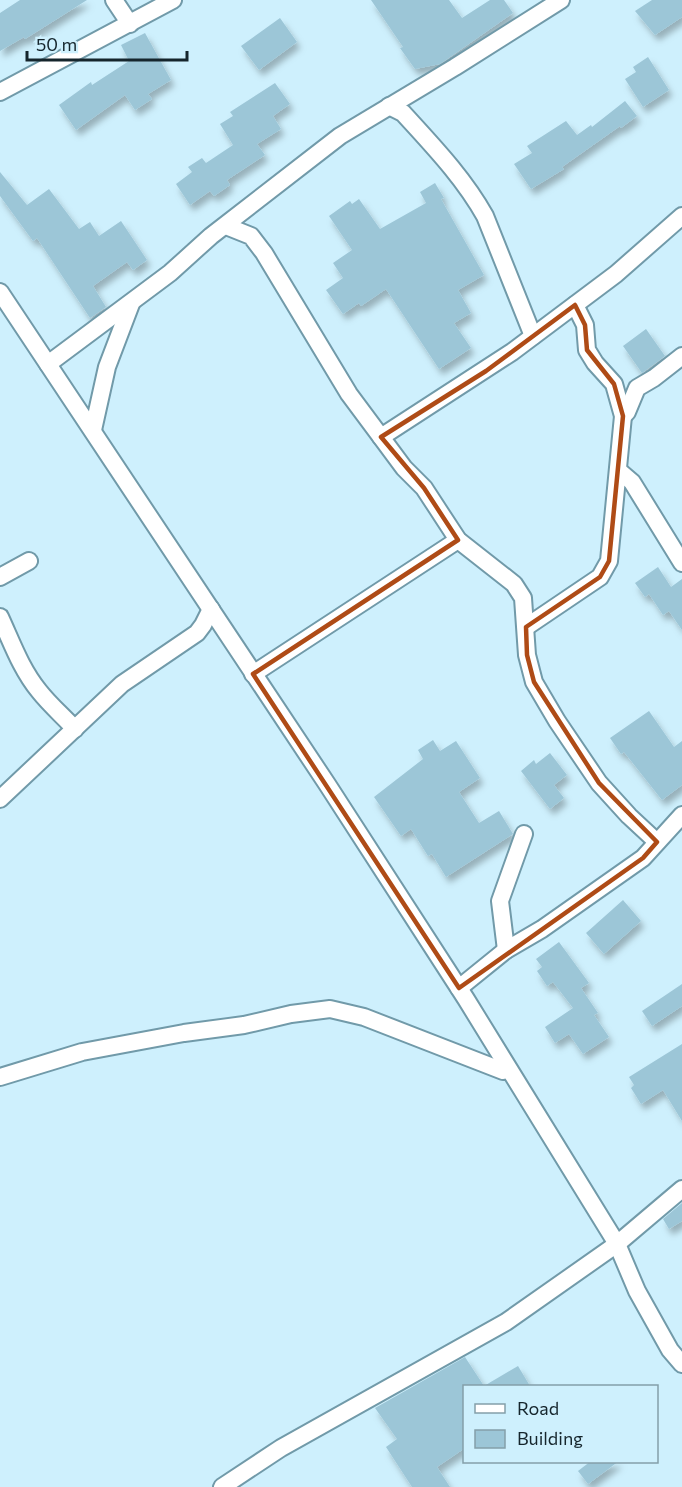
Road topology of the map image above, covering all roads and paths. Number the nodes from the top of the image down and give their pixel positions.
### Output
1 (114, 0) edge
2 (173, 0) edge
3 (561, 0) edge
4 (130, 24) junction
5 (0, 92) edge
6 (389, 106) junction
7 (682, 216) edge
8 (226, 225) junction
9 (0, 292) edge
10 (131, 304) junction
11 (574, 305) junction
12 (533, 336) junction
13 (682, 356) edge
14 (48, 364) junction
15 (623, 416) junction
16 (93, 430) junction
17 (381, 437) junction
18 (618, 470) junction
19 (458, 540) junction
20 (29, 561) dead end
21 (682, 563) edge
22 (0, 577) edge
23 (211, 609) junction
24 (0, 617) edge
25 (526, 627) junction
26 (253, 674) junction
27 (75, 729) junction
28 (0, 799) edge
29 (682, 815) edge
30 (524, 834) dead end
31 (657, 842) junction
32 (506, 950) junction
33 (459, 988) junction
34 (503, 1071) dead end
35 (0, 1077) edge
36 (682, 1189) edge
37 (616, 1244) junction
38 (682, 1364) edge
39 (222, 1487) edge

1 - 4 street
2 - 4 street
3 - 6 street
4 - 5 street
6 - 8 street
6 - 12 street
7 - 11 street
8 - 10 street
8 - 17 street
9 - 14 street
10 - 14 street
10 - 16 street
11 - 12 street
11 - 15 street
12 - 17 street
13 - 15 street
14 - 16 street
15 - 18 street
16 - 23 street
17 - 19 street
18 - 21 street
18 - 25 street
19 - 25 street
19 - 26 street
20 - 22 street
23 - 26 street
23 - 27 street
24 - 27 street
25 - 31 street
26 - 33 street
27 - 28 street
29 - 31 street
30 - 32 street
31 - 32 street
32 - 33 street
33 - 37 street
34 - 35 street
36 - 37 street
37 - 38 street
37 - 39 street

